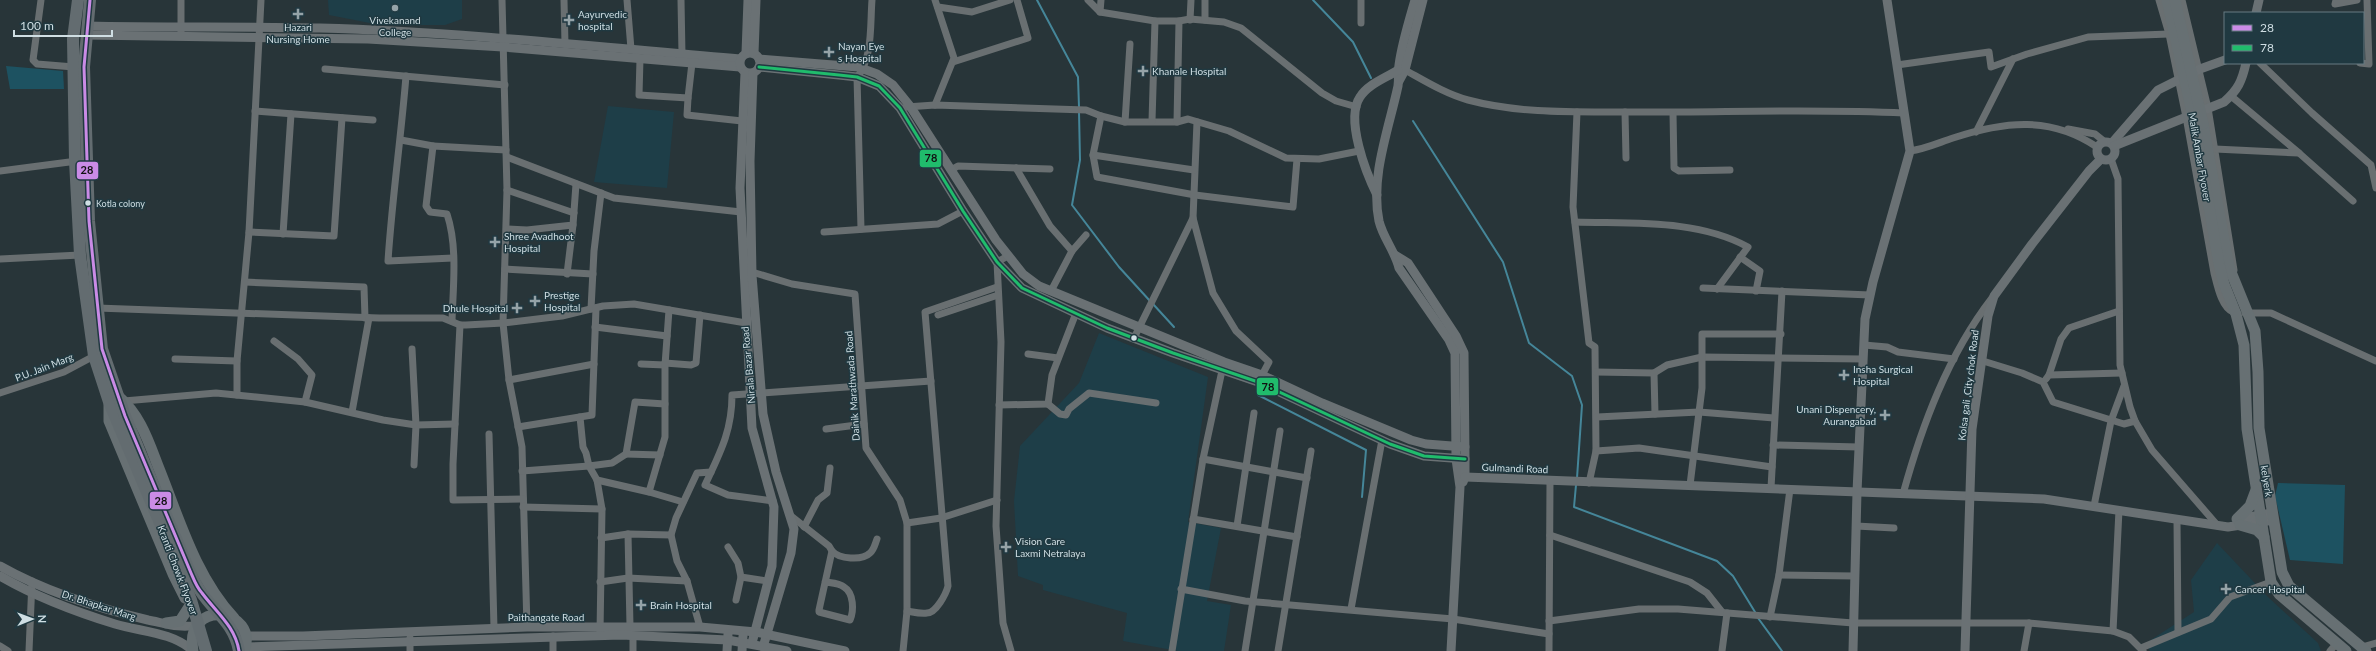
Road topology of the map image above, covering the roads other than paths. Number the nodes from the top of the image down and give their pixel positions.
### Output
1 (41, 0) edge
2 (78, 0) edge
3 (90, 0) edge
4 (181, 0) edge
5 (260, 0) edge
6 (502, 0) edge
7 (564, 0) edge
8 (627, 0) edge
9 (681, 0) edge
10 (748, 0) edge
11 (756, 0) edge
12 (871, 0) edge
13 (1010, 0) edge
14 (1017, 0) edge
15 (1088, 0) edge
16 (1101, 0) edge
17 (1191, 0) edge
18 (1205, 0) edge
19 (1361, 0) edge
20 (1415, 0) edge
21 (1423, 0) edge
22 (1887, 0) edge
23 (2158, 0) edge
24 (2166, 0) edge
25 (2175, 0) edge
26 (2182, 0) edge
27 (2259, 0) edge
28 (2336, 0) edge
29 (2357, 0) edge
30 (2367, 0) edge
31 (936, 4) edge
32 (1100, 12) junction
33 (2256, 12) edge
34 (1190, 20) junction
35 (1205, 20) junction
36 (1155, 21) junction
37 (1180, 21) junction
38 (1361, 23) dead end
39 (86, 30) junction
40 (181, 32) junction
41 (259, 32) junction
42 (2169, 34) junction
43 (503, 43) junction
44 (565, 44) junction
45 (1130, 44) dead end
46 (630, 49) junction
47 (682, 54) junction
48 (640, 58) junction
49 (2013, 59) junction
50 (2224, 60) edge
51 (953, 62) junction
52 (692, 63) junction
53 (750, 63) junction
54 (2364, 63) edge
55 (2246, 64) edge
56 (2261, 64) edge
57 (1897, 65) junction
58 (74, 67) junction
59 (325, 69) dead end
60 (2200, 69) junction
61 (863, 70) junction
62 (1402, 70) junction
63 (406, 76) junction
64 (856, 77) junction
65 (2177, 80) junction
66 (505, 85) junction
67 (2231, 96) junction
68 (688, 98) junction
69 (935, 105) junction
70 (910, 106) junction
71 (1357, 107) junction
72 (900, 108) junction
73 (2208, 108) junction
74 (255, 111) junction
75 (1577, 112) junction
76 (1625, 112) junction
77 (1674, 113) junction
78 (1904, 113) junction
79 (291, 114) junction
80 (1101, 116) junction
81 (2186, 117) junction
82 (342, 118) junction
83 (373, 120) dead end
84 (742, 121) junction
85 (1152, 121) junction
86 (1125, 122) junction
87 (1177, 122) junction
88 (1197, 122) junction
89 (1976, 132) junction
90 (401, 140) junction
91 (2107, 145) junction
92 (433, 146) junction
93 (2215, 149) junction
94 (1358, 151) junction
95 (1910, 151) junction
96 (2299, 153) junction
97 (507, 154) junction
98 (1093, 154) junction
99 (1626, 158) dead end
100 (1297, 159) junction
101 (2101, 159) junction
102 (2111, 159) junction
103 (81, 160) junction
104 (1016, 168) junction
105 (1050, 169) dead end
106 (950, 170) junction
107 (1194, 170) junction
108 (1730, 170) dead end
109 (0, 171) edge
110 (2375, 175) edge
111 (576, 184) junction
112 (2376, 188) edge
113 (507, 190) junction
114 (601, 193) junction
115 (1195, 195) junction
116 (1376, 195) junction
117 (2353, 201) dead end
118 (963, 211) junction
119 (741, 212) junction
120 (574, 213) junction
121 (1193, 218) junction
122 (1575, 222) junction
123 (573, 225) junction
124 (507, 229) junction
125 (861, 229) junction
126 (249, 232) junction
127 (824, 232) dead end
128 (283, 234) junction
129 (1086, 235) dead end
130 (1072, 252) junction
131 (80, 255) junction
132 (1008, 256) junction
133 (1740, 256) junction
134 (453, 258) junction
135 (0, 259) edge
136 (998, 262) junction
137 (505, 269) junction
138 (752, 272) junction
139 (567, 274) junction
140 (593, 274) junction
141 (2234, 278) junction
142 (245, 282) junction
143 (1703, 288) dead end
144 (1717, 288) junction
145 (997, 291) junction
146 (1051, 291) junction
147 (1756, 291) junction
148 (1782, 291) junction
149 (1870, 295) junction
150 (1994, 296) junction
151 (97, 308) junction
152 (594, 308) junction
153 (669, 310) junction
154 (2119, 312) junction
155 (2248, 313) junction
156 (242, 314) junction
157 (1076, 314) junction
158 (2236, 314) junction
159 (700, 315) junction
160 (938, 315) dead end
161 (367, 318) junction
162 (452, 321) junction
163 (503, 323) junction
164 (460, 325) junction
165 (596, 327) junction
166 (746, 327) junction
167 (1138, 327) junction
168 (756, 330) junction
169 (1781, 334) junction
170 (667, 336) junction
171 (1134, 338) junction
172 (274, 341) dead end
173 (1864, 345) junction
174 (412, 349) dead end
175 (1028, 354) dead end
176 (94, 356) junction
177 (1702, 357) junction
178 (1058, 358) junction
179 (175, 359) dead end
180 (1780, 359) junction
181 (1863, 359) junction
182 (1954, 359) junction
183 (237, 361) junction
184 (1983, 361) junction
185 (2376, 362) edge
186 (594, 364) junction
187 (641, 364) dead end
188 (665, 364) junction
189 (1223, 366) junction
190 (1596, 372) junction
191 (1654, 373) junction
192 (2122, 373) junction
193 (2048, 375) junction
194 (1260, 378) junction
195 (509, 380) junction
196 (931, 381) junction
197 (2043, 382) junction
198 (861, 385) junction
199 (2124, 386) junction
200 (0, 393) edge
201 (761, 394) junction
202 (237, 395) junction
203 (750, 395) junction
204 (117, 400) junction
205 (305, 402) junction
206 (1156, 403) dead end
207 (665, 404) junction
208 (1048, 404) junction
209 (999, 405) junction
210 (352, 412) junction
211 (1699, 412) junction
212 (1254, 413) dead end
213 (1655, 414) junction
214 (2247, 416) junction
215 (2259, 416) junction
216 (580, 417) junction
217 (1597, 417) junction
218 (1774, 418) junction
219 (2111, 421) junction
220 (2135, 421) junction
221 (455, 424) junction
222 (864, 424) junction
223 (416, 425) junction
224 (518, 427) junction
225 (826, 429) dead end
226 (1280, 431) dead end
227 (489, 434) dead end
228 (1382, 440) junction
229 (1773, 445) junction
230 (1461, 447) junction
231 (1859, 447) junction
232 (1311, 451) dead end
233 (1596, 451) junction
234 (626, 454) junction
235 (660, 455) junction
236 (1693, 456) junction
237 (1203, 459) junction
238 (1461, 459) junction
239 (414, 465) dead end
240 (589, 466) junction
241 (1246, 467) junction
242 (1772, 467) junction
243 (830, 468) dead end
244 (522, 471) junction
245 (711, 472) junction
246 (1274, 472) junction
247 (1465, 477) junction
248 (1307, 478) junction
249 (597, 480) junction
250 (1550, 481) junction
251 (1586, 482) junction
252 (1690, 485) junction
253 (1460, 487) junction
254 (1771, 488) junction
255 (2257, 488) junction
256 (1790, 489) junction
257 (649, 492) junction
258 (1857, 492) junction
259 (1903, 494) junction
260 (1969, 498) junction
261 (523, 499) junction
262 (492, 500) junction
263 (997, 500) junction
264 (773, 501) junction
265 (683, 502) junction
266 (2094, 506) junction
267 (524, 507) junction
268 (602, 509) junction
269 (2119, 510) junction
270 (791, 516) junction
271 (2273, 516) junction
272 (2261, 517) junction
273 (941, 518) junction
274 (1194, 519) junction
275 (2177, 520) junction
276 (2238, 522) junction
277 (907, 523) junction
278 (1237, 526) junction
279 (1856, 526) junction
280 (2218, 526) junction
281 (804, 527) junction
282 (1894, 528) dead end
283 (1264, 531) junction
284 (628, 534) junction
285 (672, 535) junction
286 (1550, 535) junction
287 (1297, 536) junction
288 (2264, 537) junction
289 (601, 538) junction
290 (877, 539) dead end
291 (172, 541) junction
292 (728, 547) dead end
293 (832, 551) junction
294 (0, 566) edge
295 (1779, 575) junction
296 (0, 576) edge
297 (742, 576) junction
298 (1855, 576) junction
299 (628, 578) junction
300 (32, 581) junction
301 (687, 581) junction
302 (767, 581) junction
303 (600, 582) junction
304 (825, 582) junction
305 (2271, 582) junction
306 (1181, 589) junction
307 (30, 592) junction
308 (736, 600) dead end
309 (1253, 602) junction
310 (1285, 604) junction
311 (189, 607) junction
312 (1352, 609) junction
313 (907, 612) junction
314 (1728, 613) junction
315 (1770, 617) junction
316 (234, 618) junction
317 (1453, 619) junction
318 (1549, 621) junction
319 (1853, 623) junction
320 (1965, 623) junction
321 (2029, 623) junction
322 (166, 624) junction
323 (197, 624) junction
324 (526, 627) junction
325 (700, 627) junction
326 (494, 628) junction
327 (729, 629) junction
328 (631, 631) junction
329 (744, 631) junction
330 (2113, 631) junction
331 (410, 632) junction
332 (600, 632) junction
333 (756, 632) junction
334 (2178, 632) junction
335 (766, 634) junction
336 (1549, 634) junction
337 (246, 636) junction
338 (553, 636) junction
339 (728, 640) junction
340 (410, 641) junction
341 (752, 643) junction
342 (2376, 643) edge
343 (0, 646) edge
344 (742, 646) edge
345 (763, 647) junction
346 (2333, 647) edge
347 (2142, 649) edge
348 (2364, 649) edge
349 (244, 650) edge
350 (8, 651) edge
351 (29, 651) edge
352 (193, 651) edge
353 (206, 651) edge
354 (410, 651) edge
355 (553, 651) edge
356 (633, 651) edge
357 (727, 651) edge
358 (787, 651) edge
359 (845, 651) edge
360 (903, 651) edge
361 (1011, 651) edge
362 (1172, 651) edge
363 (1245, 651) edge
364 (1278, 651) edge
365 (1451, 651) edge
366 (1548, 651) edge
367 (1722, 651) edge
368 (1853, 651) edge
369 (1965, 651) edge
370 (2024, 651) edge
371 (2346, 651) edge

1 - 58 street
2 - 58 highway
3 - 39 highway
4 - 40 street
5 - 41 street
6 - 43 street
7 - 44 street
8 - 46 street
9 - 47 street
10 - 53 street
11 - 53 street
12 - 61 street
13 - 31 street
14 - 51 street
15 - 32 street
16 - 32 street
17 - 34 street
18 - 35 street
19 - 38 street
20 - 62 street
21 - 62 street
22 - 57 street
23 - 42 street
24 - 158 main road, Malik Ambar Flyover, bridge
25 - 141 main road, Malik Ambar Flyover, bridge
26 - 60 street
27 - 33 street
28 - 29 street
30 - 54 street
31 - 51 street
32 - 36 street
34 - 35 street
34 - 37 street
35 - 71 street
36 - 37 street
36 - 85 street
37 - 87 street
39 - 40 street
39 - 103 highway
40 - 41 street
41 - 43 street
41 - 74 street
42 - 49 street
42 - 65 street
43 - 44 street
43 - 48 street
43 - 66 street
44 - 46 street
45 - 86 street
46 - 47 street
47 - 53 street
48 - 52 street
48 - 68 street
49 - 57 street
49 - 89 street
50 - 60 street
51 - 69 street
52 - 53 street
52 - 68 street
53 - 61 street
53 - 64 street
53 - 84 street, Nirala Bazar Road
53 - 138 street, Nirala Bazar Road
55 - 67 street
56 - 110 street
57 - 78 street
58 - 103 highway
59 - 63 street
60 - 65 street
60 - 73 street
61 - 64 street
61 - 70 street
62 - 71 street
62 - 75 street
62 - 116 street
63 - 66 street
63 - 90 street
64 - 72 street
64 - 125 street
65 - 81 street
65 - 91 street
66 - 97 street
67 - 73 street
67 - 96 street
68 - 84 street
69 - 70 street
69 - 80 street
70 - 72 street
70 - 106 street
71 - 94 street
72 - 118 street
73 - 81 street
73 - 93 street
74 - 79 street
74 - 126 street
75 - 76 street
75 - 122 street
76 - 77 street
76 - 99 street
77 - 78 street
77 - 108 street
78 - 95 street
79 - 82 street
79 - 128 street
80 - 86 street
80 - 98 street
81 - 91 street
81 - 158 street
82 - 83 street
82 - 128 street
84 - 119 street, Nirala Bazar Road
85 - 86 street
85 - 87 street
87 - 88 street
88 - 100 street
88 - 107 street
89 - 91 street
89 - 95 street
90 - 92 street
90 - 134 street
91 - 101 street
91 - 102 street
92 - 97 street
92 - 134 street
93 - 96 street
93 - 141 street
94 - 100 street
94 - 116 street
95 - 149 street
96 - 117 street
97 - 111 street
97 - 113 street
98 - 107 street
98 - 115 street
100 - 115 street
101 - 102 street
101 - 150 street, Kolsa gali ,City chok Road
102 - 154 street
103 - 109 street
103 - 131 highway
103 - 151 highway
104 - 105 street
104 - 106 street
104 - 130 street
106 - 132 street
107 - 115 street
110 - 112 street
111 - 114 street
111 - 120 street
113 - 120 street
113 - 124 street
114 - 119 street
114 - 140 street
115 - 121 street
116 - 230 street
118 - 125 street
118 - 136 street
119 - 166 street, Nirala Bazar Road
120 - 123 street
121 - 167 street
121 - 194 street
122 - 133 street
122 - 190 street
123 - 124 street
123 - 139 street
124 - 137 street
125 - 127 street
126 - 128 street
126 - 142 street
129 - 130 street
130 - 146 street
131 - 135 street
131 - 176 highway
132 - 136 street
132 - 146 street
133 - 144 street
133 - 147 street
134 - 162 street
136 - 145 street
136 - 157 street
137 - 139 street
137 - 163 street
138 - 168 street, Nirala Bazar Road
138 - 198 street, Dainik Marathwada Road
139 - 140 street
140 - 152 street
141 - 155 main road, kelyerk
142 - 156 street
142 - 161 street
143 - 144 street
144 - 147 street
145 - 160 street
145 - 196 street
145 - 209 street
146 - 167 street
147 - 148 street
148 - 149 street
148 - 169 street
149 - 173 street
150 - 182 street
150 - 184 street, Kolsa gali ,City chok Road
151 - 156 street
151 - 204 highway
152 - 153 street
152 - 163 street
152 - 165 street
153 - 159 street
153 - 170 street
154 - 192 street
154 - 193 street
155 - 158 street
155 - 185 street
155 - 215 main road, kelyerk
156 - 161 street
156 - 183 street
157 - 171 street
157 - 178 street
158 - 214 main road, Malik Ambar Flyover
159 - 166 street
159 - 188 street
161 - 162 street
161 - 210 street
162 - 164 street
163 - 164 street
163 - 195 street
164 - 221 street
165 - 170 street
165 - 186 street
166 - 168 street
166 - 203 street, Nirala Bazar Road
167 - 171 street
167 - 189 street
168 - 201 street, Nirala Bazar Road
169 - 177 street
169 - 180 street
170 - 188 street
171 - 189 street
172 - 205 street
173 - 181 street
173 - 182 street
174 - 223 street
175 - 178 street
176 - 200 street, P.U. Jain Marg
176 - 204 highway
177 - 180 street
177 - 191 street
177 - 211 street
178 - 208 street
179 - 183 street
180 - 181 street
180 - 218 street
181 - 231 street
182 - 259 street
183 - 202 street
184 - 197 street
184 - 260 street, Kolsa gali ,City chok Road
186 - 195 street
186 - 216 street
187 - 188 street
188 - 207 street
189 - 194 street
189 - 237 street
190 - 191 street
190 - 217 street
191 - 213 street
192 - 193 street
192 - 199 street
193 - 197 street
194 - 228 street
194 - 230 street
195 - 224 street
196 - 198 street
196 - 273 street
197 - 219 street
198 - 201 street
198 - 222 street, Dainik Marathwada Road
199 - 219 street
199 - 220 street
201 - 203 street
201 - 270 street, Nirala Bazar Road
202 - 204 street
202 - 205 street
203 - 245 street
203 - 264 street, Nirala Bazar Road
204 - 291 highway, Kranti Chowk Flyover
204 - 311 main road
204 - 316 main road
205 - 210 street
206 - 208 street
207 - 234 street
207 - 235 street
208 - 209 street
209 - 263 street
210 - 223 street
211 - 213 street
211 - 218 street
211 - 236 street
212 - 241 street
213 - 217 street
214 - 215 main road
214 - 255 main road, Malik Ambar Flyover
215 - 271 main road, kelyerk
216 - 224 street
216 - 240 street
217 - 233 street
218 - 229 street
219 - 220 street
219 - 266 street
220 - 280 street
221 - 223 street
221 - 262 street
222 - 225 street
222 - 277 street, Dainik Marathwada Road
223 - 239 street
224 - 244 street
226 - 246 street
227 - 262 street
228 - 238 street
228 - 312 street
229 - 231 street
229 - 242 street
230 - 238 street
231 - 258 street
232 - 248 street
233 - 236 street
233 - 251 street
234 - 235 street
234 - 240 street
235 - 257 street
236 - 242 street
236 - 252 street
237 - 241 street
237 - 274 street
238 - 247 street
238 - 253 street
240 - 244 street
240 - 249 street
241 - 246 street
241 - 278 street
242 - 254 street
243 - 281 street
244 - 261 street
245 - 264 street
245 - 265 street
246 - 248 street
246 - 283 street
247 - 250 street, Gulmandi Road
247 - 253 street
248 - 287 street
249 - 257 street
249 - 268 street
250 - 251 street, Gulmandi Road
250 - 286 street
251 - 252 street, Gulmandi Road
252 - 254 street, Gulmandi Road
253 - 317 street
254 - 256 street, Gulmandi Road
255 - 272 main road, Malik Ambar Flyover
255 - 276 main road
256 - 258 street, Gulmandi Road
256 - 295 street
257 - 265 street
258 - 259 street, Gulmandi Road
258 - 279 street
259 - 260 street, Gulmandi Road
260 - 266 street, Gulmandi Road
260 - 320 street, Kolsa gali ,City chok Road
261 - 262 street
261 - 267 street
262 - 326 street
263 - 273 street
263 - 361 street
264 - 302 street, Nirala Bazar Road
265 - 285 street
266 - 269 street, Gulmandi Road
267 - 268 street
267 - 324 street
268 - 289 street
269 - 275 street, Gulmandi Road
269 - 330 street
270 - 281 street
270 - 335 street, Nirala Bazar Road
271 - 272 street, Gulmandi Road
271 - 348 main road, kelyerk
272 - 276 street, Gulmandi Road
272 - 288 main road, Malik Ambar Flyover
273 - 277 street
273 - 313 street
274 - 278 street
274 - 306 street
275 - 280 street, Gulmandi Road
275 - 334 street
276 - 280 street, Gulmandi Road
276 - 288 main road
277 - 313 street, Dainik Marathwada Road
278 - 283 street
279 - 282 street
279 - 298 street
281 - 293 street
283 - 287 street
283 - 309 street
284 - 285 street
284 - 289 street
284 - 299 street
285 - 301 street
286 - 314 street
286 - 318 street
287 - 310 street
288 - 305 main road, Malik Ambar Flyover
289 - 303 street
290 - 293 street
291 - 349 highway, Kranti Chowk Flyover, bridge
291 - 353 highway, Kranti Chowk Flyover, bridge
292 - 297 street
293 - 304 street
294 - 300 street
295 - 298 street
295 - 315 street
296 - 307 street, Dr. Bhapkar Marg
297 - 302 street
297 - 308 street
298 - 319 street
299 - 301 street
299 - 303 street
299 - 328 street
300 - 307 street
300 - 322 street
301 - 325 street
302 - 333 street, Nirala Bazar Road
303 - 332 street
304 - 304 street
305 - 334 street
305 - 346 main road
306 - 309 street
306 - 362 street
307 - 351 street
307 - 352 street, Dr. Bhapkar Marg
309 - 310 street
309 - 363 street
310 - 312 street
310 - 364 street
311 - 322 main road
311 - 323 main road
312 - 317 street
313 - 360 street, Dainik Marathwada Road
314 - 315 street
314 - 318 street
314 - 367 street
315 - 319 street
316 - 323 main road
316 - 337 main road
317 - 336 street
317 - 365 street
318 - 336 street
319 - 320 street
319 - 368 street
320 - 321 street
320 - 369 street, Kolsa gali ,City chok Road
321 - 330 street
321 - 370 street
322 - 323 street
323 - 352 main road
324 - 326 street, Paithangate Road
324 - 332 street, Paithangate Road
325 - 327 street, Paithangate Road
325 - 328 street, Paithangate Road
326 - 331 street, Paithangate Road
327 - 329 street, Paithangate Road
327 - 339 street
328 - 332 street, Paithangate Road
328 - 339 street, Paithangate Road
328 - 356 street
329 - 333 street, Paithangate Road
329 - 344 street
330 - 347 street
331 - 337 street, Paithangate Road
331 - 340 street
332 - 338 street, Paithangate Road
333 - 335 street, Paithangate Road
333 - 341 street, Nirala Bazar Road
334 - 347 street
335 - 345 street, Nirala Bazar Road
335 - 359 street, Paithangate Road
336 - 366 street
337 - 349 main road
338 - 340 street, Paithangate Road
338 - 355 street
339 - 344 street, Paithangate Road
339 - 357 street
340 - 349 street, Paithangate Road
340 - 354 street
341 - 344 street, Paithangate Road
341 - 345 street, Paithangate Road
342 - 348 street
343 - 350 street
345 - 358 street, Paithangate Road
346 - 371 main road

